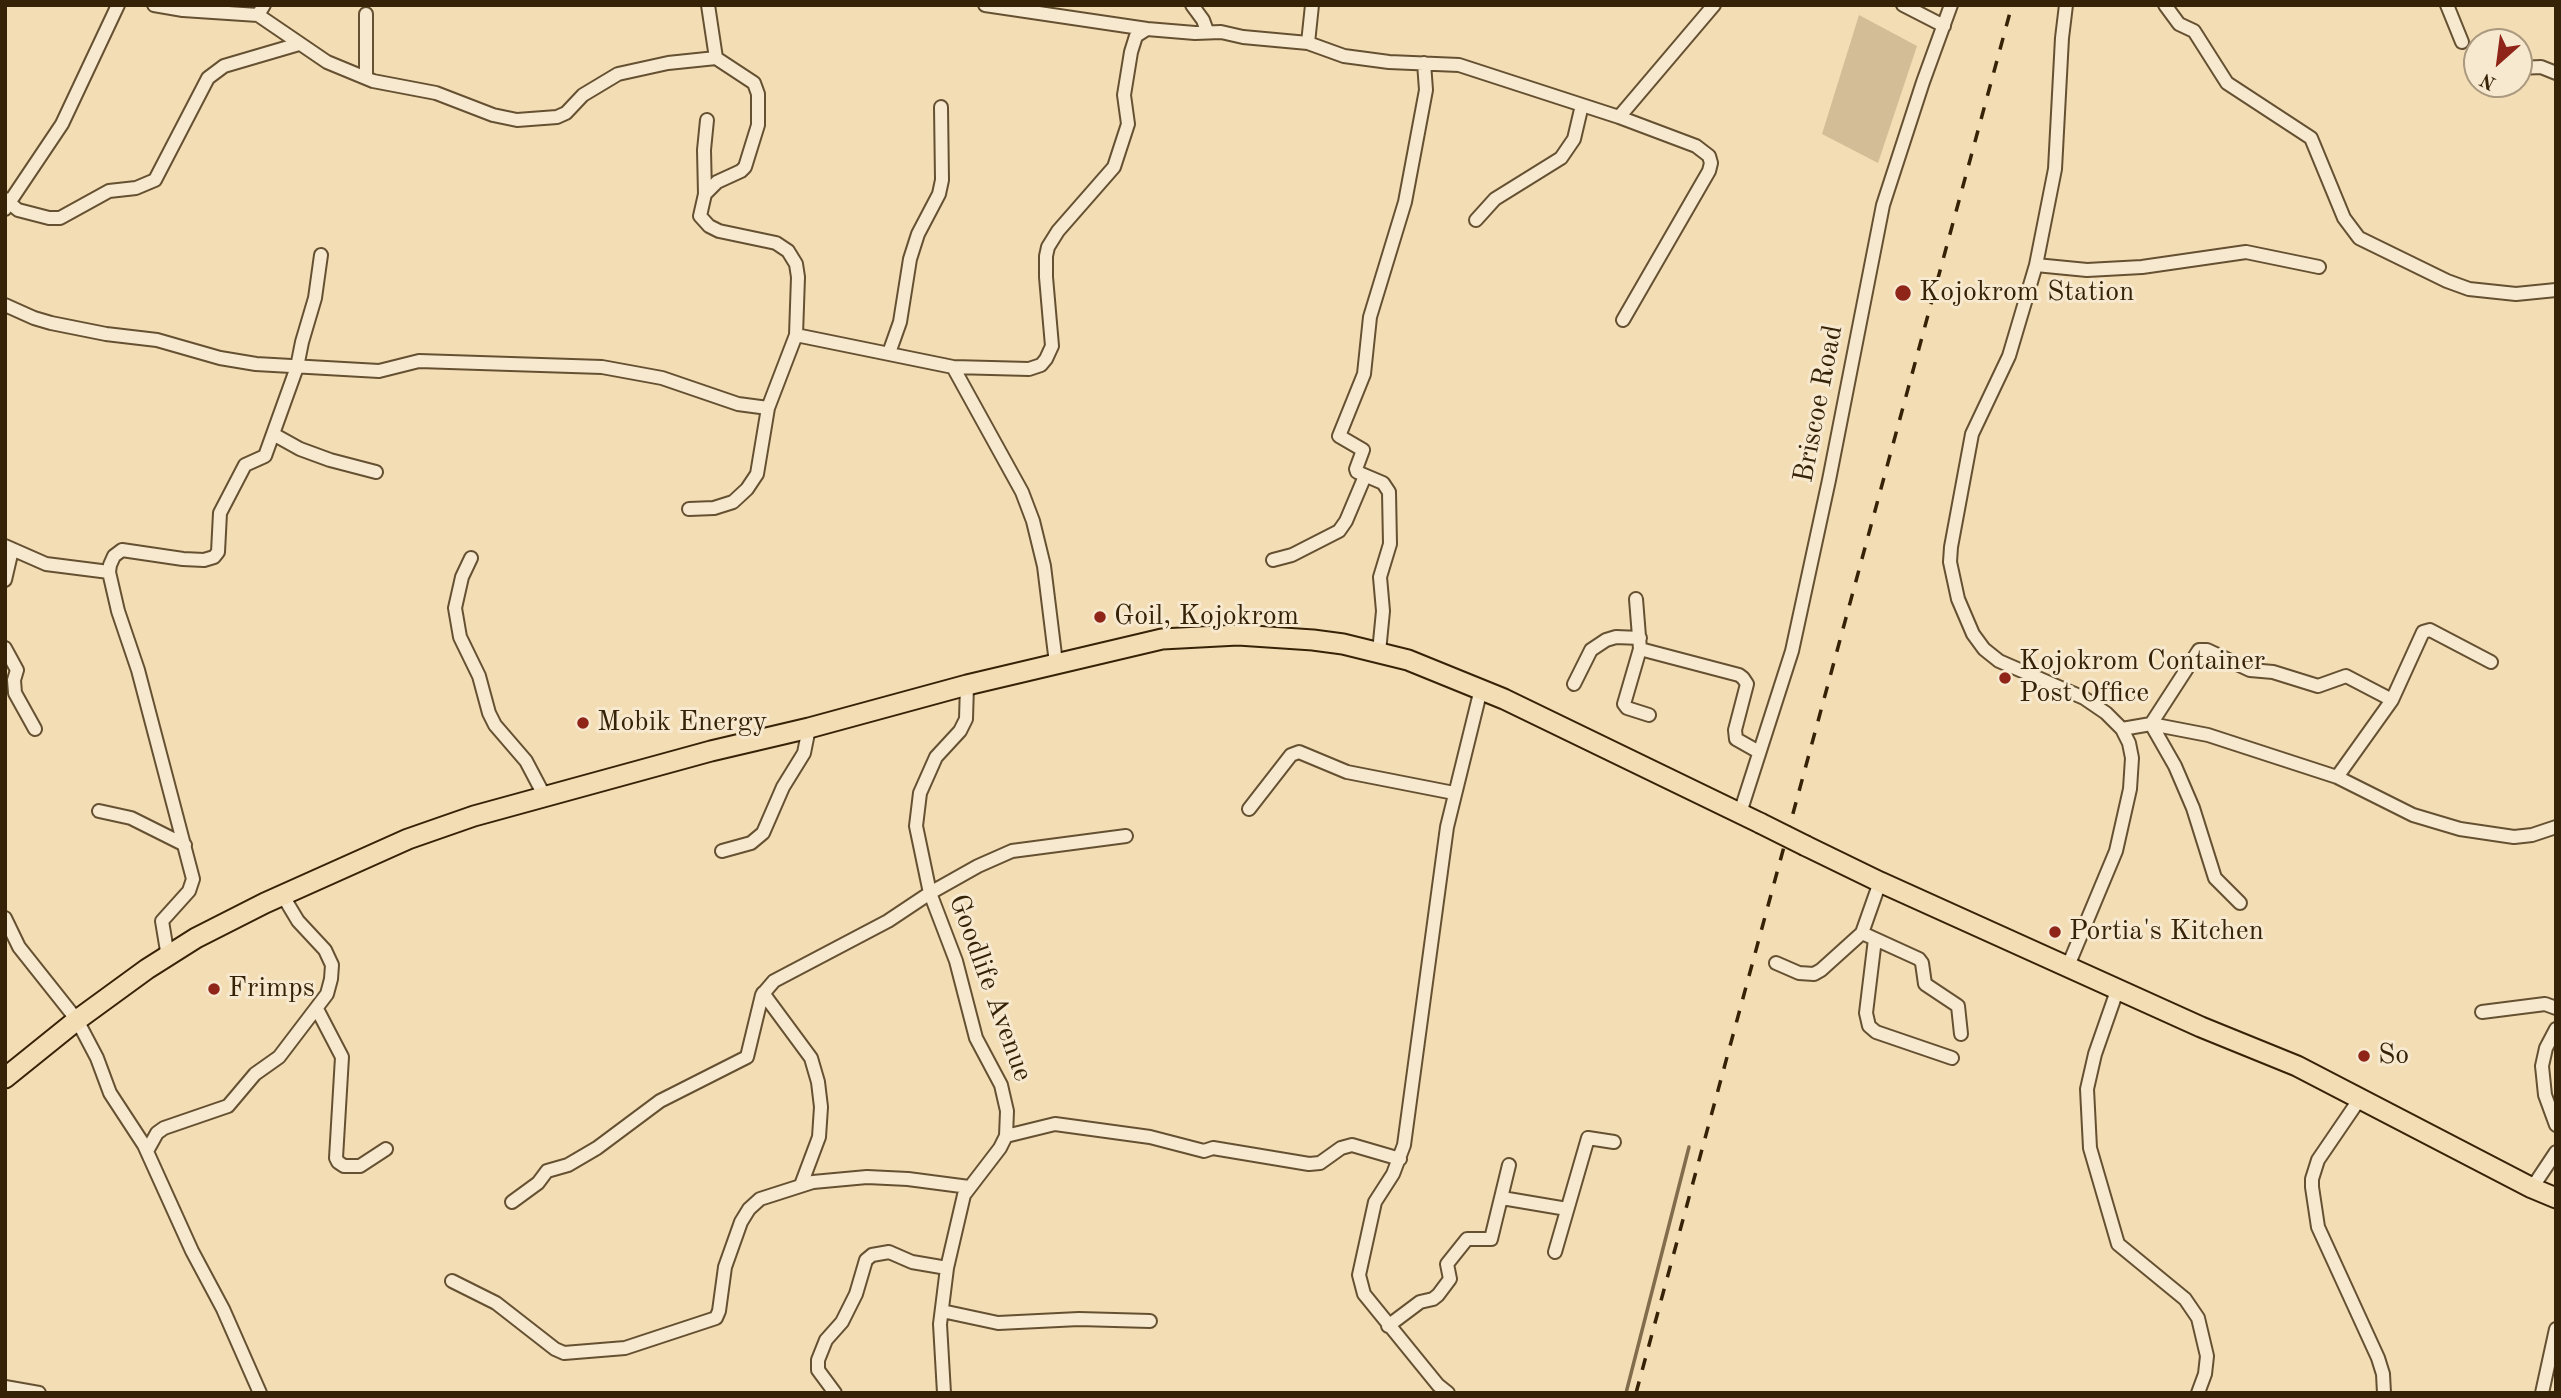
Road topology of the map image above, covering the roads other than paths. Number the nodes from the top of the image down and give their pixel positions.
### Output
1 (118, 5) edge
2 (154, 5) edge
3 (708, 5) edge
4 (985, 5) edge
5 (1192, 5) edge
6 (1312, 5) edge
7 (1714, 5) edge
8 (1903, 5) edge
9 (1951, 5) edge
10 (2066, 5) edge
11 (2165, 5) edge
12 (2447, 5) edge
13 (261, 10) edge
14 (366, 14) dead end
15 (1944, 26) junction
16 (1147, 29) junction
17 (1207, 31) junction
18 (2462, 42) dead end
19 (1308, 43) junction
20 (299, 44) junction
21 (716, 58) junction
22 (1424, 63) junction
23 (2533, 68) edge
24 (2556, 73) edge
25 (366, 78) junction
26 (1582, 105) junction
27 (942, 107) dead end
28 (1619, 117) junction
29 (707, 120) dead end
30 (705, 194) junction
31 (7, 204) edge
32 (1476, 220) dead end
33 (321, 255) dead end
34 (2036, 265) junction
35 (2319, 267) dead end
36 (2556, 290) edge
37 (5, 305) edge
38 (1623, 320) dead end
39 (796, 335) junction
40 (890, 353) junction
41 (297, 367) junction
42 (954, 367) junction
43 (768, 408) junction
44 (273, 434) junction
45 (376, 472) dead end
46 (1364, 476) junction
47 (690, 509) dead end
48 (8, 548) edge
49 (471, 558) dead end
50 (1273, 560) dead end
51 (109, 572) junction
52 (5, 580) edge
53 (1636, 599) dead end
54 (1640, 644) junction
55 (5, 648) edge
56 (1379, 652) junction
57 (1056, 663) junction
58 (2491, 663) dead end
59 (1574, 684) dead end
60 (967, 685) junction
61 (1480, 689) junction
62 (2392, 700) junction
63 (1649, 715) dead end
64 (2151, 724) junction
65 (808, 728) junction
66 (35, 729) dead end
67 (2122, 729) junction
68 (1759, 752) junction
69 (2337, 778) junction
70 (1454, 793) junction
71 (545, 797) junction
72 (1249, 809) dead end
73 (99, 811) dead end
74 (1740, 813) junction
75 (2556, 827) edge
76 (1126, 836) dead end
77 (185, 845) junction
78 (722, 851) dead end
79 (1880, 882) junction
80 (930, 892) junction
81 (283, 896) junction
82 (2240, 903) dead end
83 (5, 918) edge
84 (1862, 933) junction
85 (1875, 939) junction
86 (168, 957) junction
87 (1776, 963) dead end
88 (2068, 966) junction
89 (2118, 988) junction
90 (763, 993) junction
91 (2556, 1007) edge
92 (317, 1009) junction
93 (2482, 1012) dead end
94 (77, 1020) junction
95 (2556, 1029) edge
96 (1961, 1034) dead end
97 (1952, 1058) dead end
98 (5, 1079) edge
99 (2361, 1097) junction
100 (2556, 1125) edge
101 (1006, 1136) junction
102 (1614, 1142) dead end
103 (386, 1149) dead end
104 (147, 1151) junction
105 (1400, 1158) junction
106 (2554, 1158) edge
107 (1509, 1165) dead end
108 (801, 1185) junction
109 (969, 1187) junction
110 (2532, 1188) junction
111 (1503, 1198) junction
112 (2556, 1198) edge
113 (512, 1202) dead end
114 (1567, 1209) junction
115 (1555, 1252) dead end
116 (947, 1268) junction
117 (452, 1281) dead end
118 (942, 1311) junction
119 (1150, 1321) dead end
120 (1388, 1326) junction
121 (2556, 1329) edge
122 (5, 1387) edge
123 (39, 1393) edge
124 (260, 1393) edge
125 (835, 1393) edge
126 (944, 1393) edge
127 (1448, 1393) edge
128 (2198, 1393) edge
129 (2384, 1393) edge
130 (2542, 1393) edge

1 - 31 street
2 - 13 street
3 - 21 street
4 - 16 street
5 - 17 street
6 - 19 street
7 - 28 street
8 - 15 street
9 - 15 street, Briscoe Road
10 - 34 street
11 - 36 street
12 - 18 street
13 - 20 street
14 - 25 street
15 - 68 street, Briscoe Road
16 - 17 street
16 - 42 street
17 - 19 street
19 - 22 street
20 - 25 street
20 - 31 street
21 - 25 street
21 - 30 street
22 - 26 street
22 - 46 street
23 - 24 street
26 - 28 street
26 - 32 street
27 - 40 street
28 - 38 street
29 - 30 street
30 - 39 street
33 - 41 street
34 - 35 street
34 - 67 street
37 - 41 street
39 - 40 street
39 - 43 street
40 - 42 street
41 - 43 street
41 - 44 street
42 - 57 street
43 - 47 street
44 - 45 street
44 - 51 street
46 - 50 street
46 - 56 street
48 - 51 street
48 - 52 street
49 - 71 street
51 - 77 street
53 - 54 street
54 - 59 street
54 - 63 street
54 - 68 street
55 - 66 street
56 - 57 highway
56 - 61 highway
57 - 60 highway
58 - 62 street
60 - 65 highway
60 - 80 street, Goodlife Avenue
61 - 70 street
61 - 74 highway
62 - 64 street
62 - 69 street
64 - 67 street
64 - 69 street
64 - 82 street
65 - 71 highway
65 - 78 street
67 - 88 street
68 - 74 street, Briscoe Road
69 - 75 street
70 - 72 street
70 - 105 street
71 - 81 highway
73 - 77 street
74 - 79 highway, bridge
76 - 80 street
77 - 86 street
79 - 84 street
79 - 88 highway
80 - 90 street
80 - 101 street, Goodlife Avenue
81 - 86 highway
81 - 92 street
83 - 94 street
84 - 85 street
84 - 87 street
85 - 96 street
85 - 97 street
86 - 94 highway
88 - 89 highway
89 - 99 highway
89 - 128 street
90 - 108 street
90 - 113 street
91 - 93 street
92 - 103 street
92 - 104 street
94 - 98 highway
94 - 104 street
95 - 100 street
99 - 110 highway
99 - 129 street
101 - 105 street
101 - 109 street
102 - 114 street
104 - 124 street
105 - 120 street
106 - 110 street
107 - 111 street
108 - 109 street
108 - 117 street
109 - 116 street
110 - 112 highway
111 - 114 street
111 - 120 street
114 - 115 street
116 - 118 street
116 - 125 street
118 - 119 street
118 - 126 street
120 - 127 street
121 - 130 street
122 - 123 street

